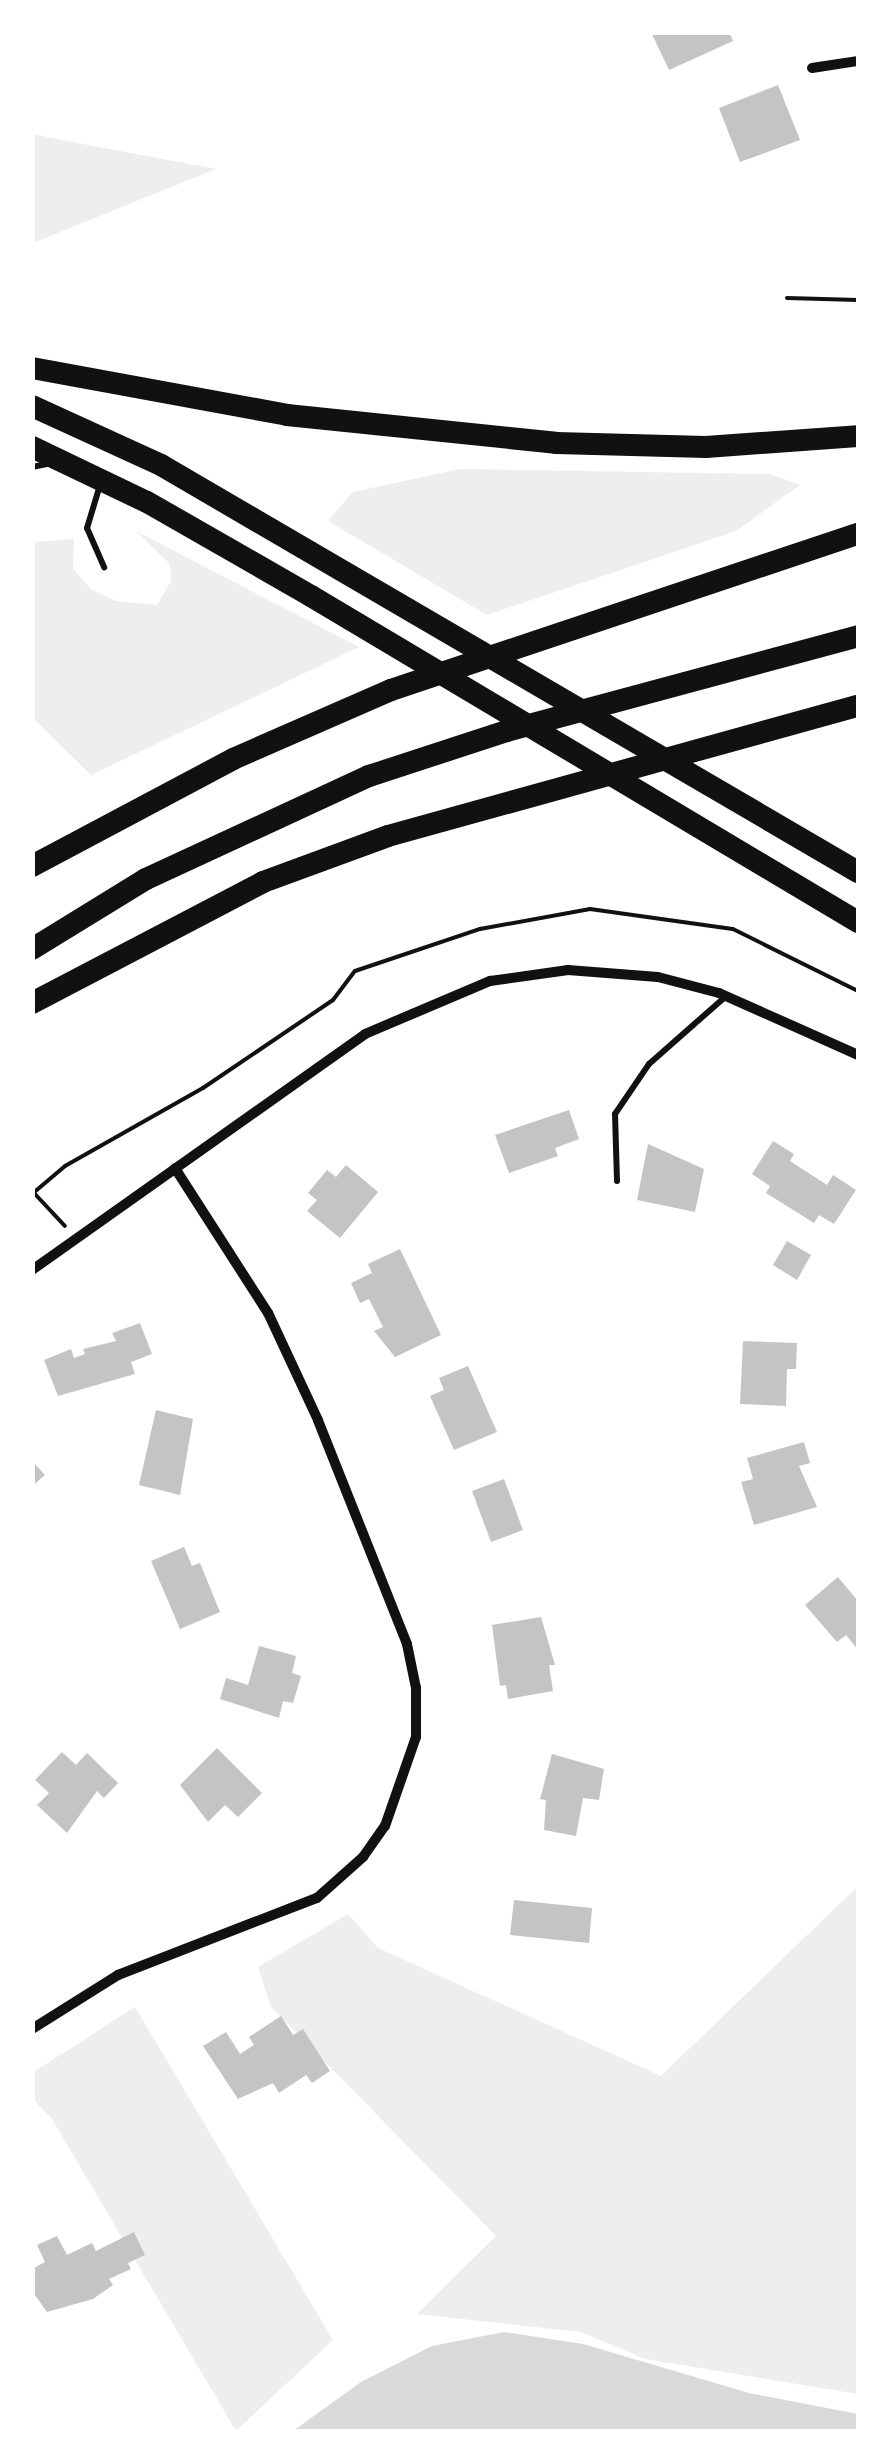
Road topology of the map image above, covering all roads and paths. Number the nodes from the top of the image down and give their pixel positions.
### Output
1 (858, 61) edge
2 (812, 68) dead end
3 (787, 298) dead end
4 (858, 300) edge
5 (32, 368) edge
6 (32, 406) edge
7 (858, 436) edge
8 (32, 447) edge
9 (63, 460) junction
10 (32, 467) edge
11 (102, 480) junction
12 (858, 534) edge
13 (104, 567) dead end
14 (858, 636) edge
15 (858, 706) edge
16 (696, 773) junction
17 (635, 790) junction
18 (858, 861) edge
19 (32, 866) edge
20 (858, 872) edge
21 (858, 922) edge
22 (858, 936) edge
23 (32, 949) edge
24 (726, 996) junction
25 (32, 1003) edge
26 (858, 1054) edge
27 (175, 1168) junction
28 (618, 1181) dead end
29 (34, 1192) edge
30 (77, 1238) junction
31 (32, 1270) edge
32 (32, 2029) edge

1 - 2 street
3 - 4 path
5 - 7 highway
6 - 16 highway
8 - 9 highway
9 - 10 lane
9 - 11 highway
11 - 13 lane
11 - 17 highway
12 - 19 highway
14 - 23 highway
15 - 25 highway
16 - 18 highway
16 - 20 highway
17 - 21 highway
17 - 22 highway
24 - 26 street
24 - 27 street
24 - 28 lane
27 - 30 street
27 - 32 street
29 - 30 path
30 - 31 street

